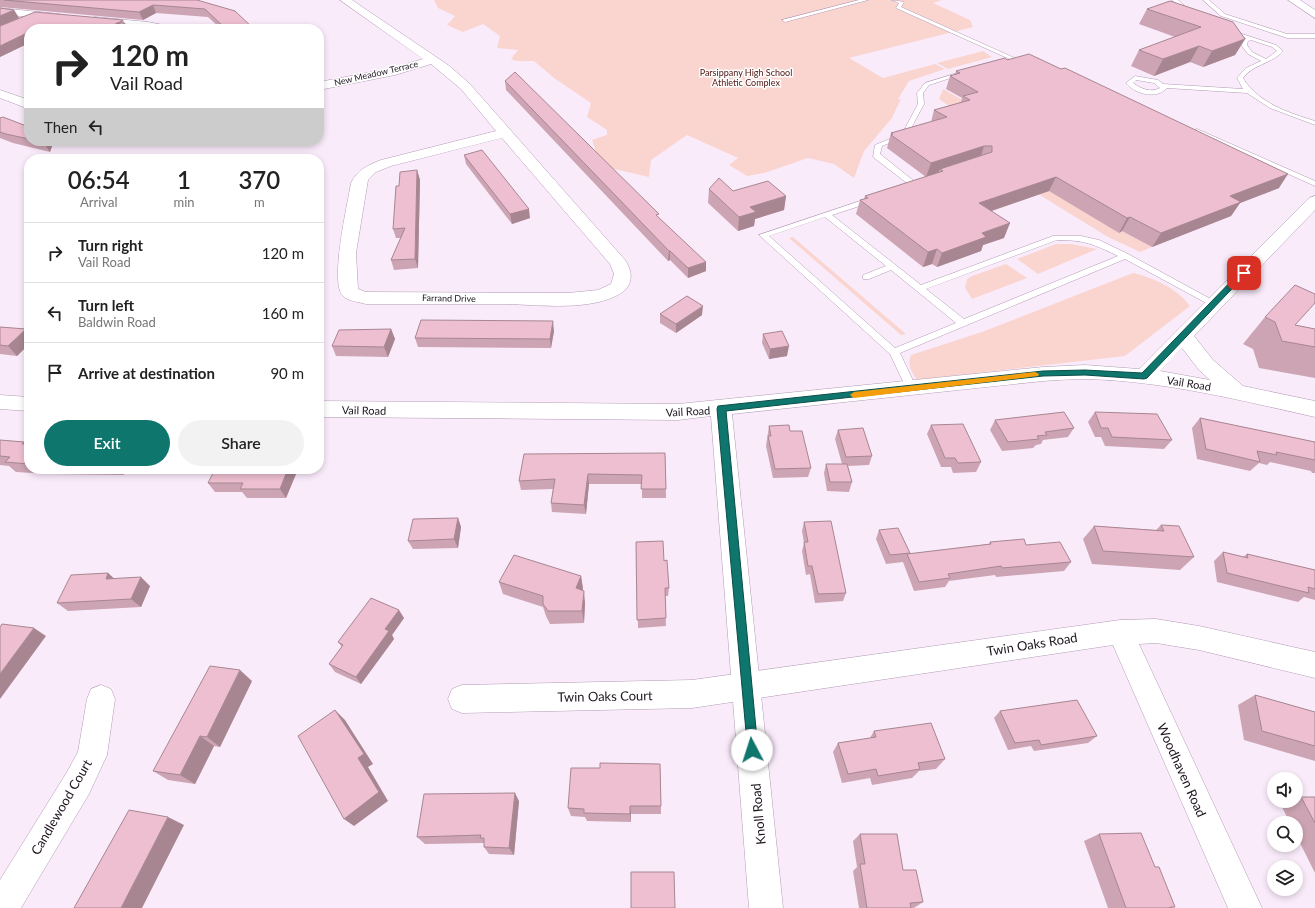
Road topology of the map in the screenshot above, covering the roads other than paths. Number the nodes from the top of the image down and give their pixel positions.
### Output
1 (345, 0) edge
2 (865, 0) edge
3 (895, 0) edge
4 (1174, 0) edge
5 (1206, 0) edge
6 (1293, 0) edge
7 (0, 11) edge
8 (36, 15) junction
9 (1315, 15) edge
10 (1195, 17) edge
11 (68, 18) edge
12 (84, 19) edge
13 (785, 20) dead end
14 (18, 24) edge
15 (137, 24) edge
16 (1222, 28) edge
17 (1315, 36) edge
18 (1251, 38) junction
19 (432, 60) junction
20 (1266, 61) junction
21 (1001, 64) edge
22 (972, 71) edge
23 (324, 85) edge
24 (1163, 86) dead end
25 (1249, 91) junction
26 (0, 94) edge
27 (15, 100) junction
28 (24, 103) edge
29 (0, 106) edge
30 (1315, 123) edge
31 (1193, 129) edge
32 (505, 133) junction
33 (1315, 184) edge
34 (915, 185) edge
35 (878, 197) edge
36 (1315, 201) edge
37 (826, 214) junction
38 (1124, 256) junction
39 (892, 267) junction
40 (866, 277) dead end
41 (919, 289) junction
42 (1213, 304) junction
43 (963, 323) junction
44 (1183, 336) junction
45 (894, 352) junction
46 (1144, 376) junction
47 (912, 388) junction
48 (1237, 392) junction
49 (0, 402) edge
50 (24, 404) edge
51 (324, 409) edge
52 (721, 409) junction
53 (1315, 409) edge
54 (1120, 632) junction
55 (1315, 665) edge
56 (747, 687) junction
57 (101, 699) dead end
58 (462, 699) dead end
59 (2, 908) edge
60 (766, 908) edge
61 (1244, 908) edge

1 - 19 street, Farrand Drive
2 - 13 lane
3 - 21 lane
4 - 10 lane
5 - 17 lane
6 - 9 street
7 - 8 street
8 - 11 street
8 - 14 street
12 - 15 street
16 - 18 lane
18 - 20 lane
18 - 20 lane
19 - 23 street, New Meadow Terrace
19 - 32 street, Farrand Drive
20 - 25 lane
22 - 34 lane
24 - 25 lane
25 - 30 lane
26 - 27 street
27 - 28 street
27 - 29 street
31 - 33 lane
32 - 32 street, Farrand Drive
35 - 37 lane
36 - 42 street
37 - 39 lane
37 - 45 lane
38 - 41 lane
38 - 42 lane
38 - 43 lane
39 - 40 lane
39 - 41 lane
41 - 43 lane
42 - 44 street
43 - 45 lane
44 - 46 street
44 - 48 street
45 - 47 lane
46 - 47 street, Vail Road
46 - 48 street, Vail Road
47 - 52 street, Vail Road
48 - 53 street, Vail Road
49 - 50 street
51 - 52 street, Vail Road
52 - 56 street, Knoll Road
54 - 55 street, Twin Oaks Road
54 - 56 street, Twin Oaks Road
54 - 61 street, Woodhaven Road
56 - 58 street, Twin Oaks Court
56 - 60 street, Knoll Road
57 - 59 street, Candlewood Court

